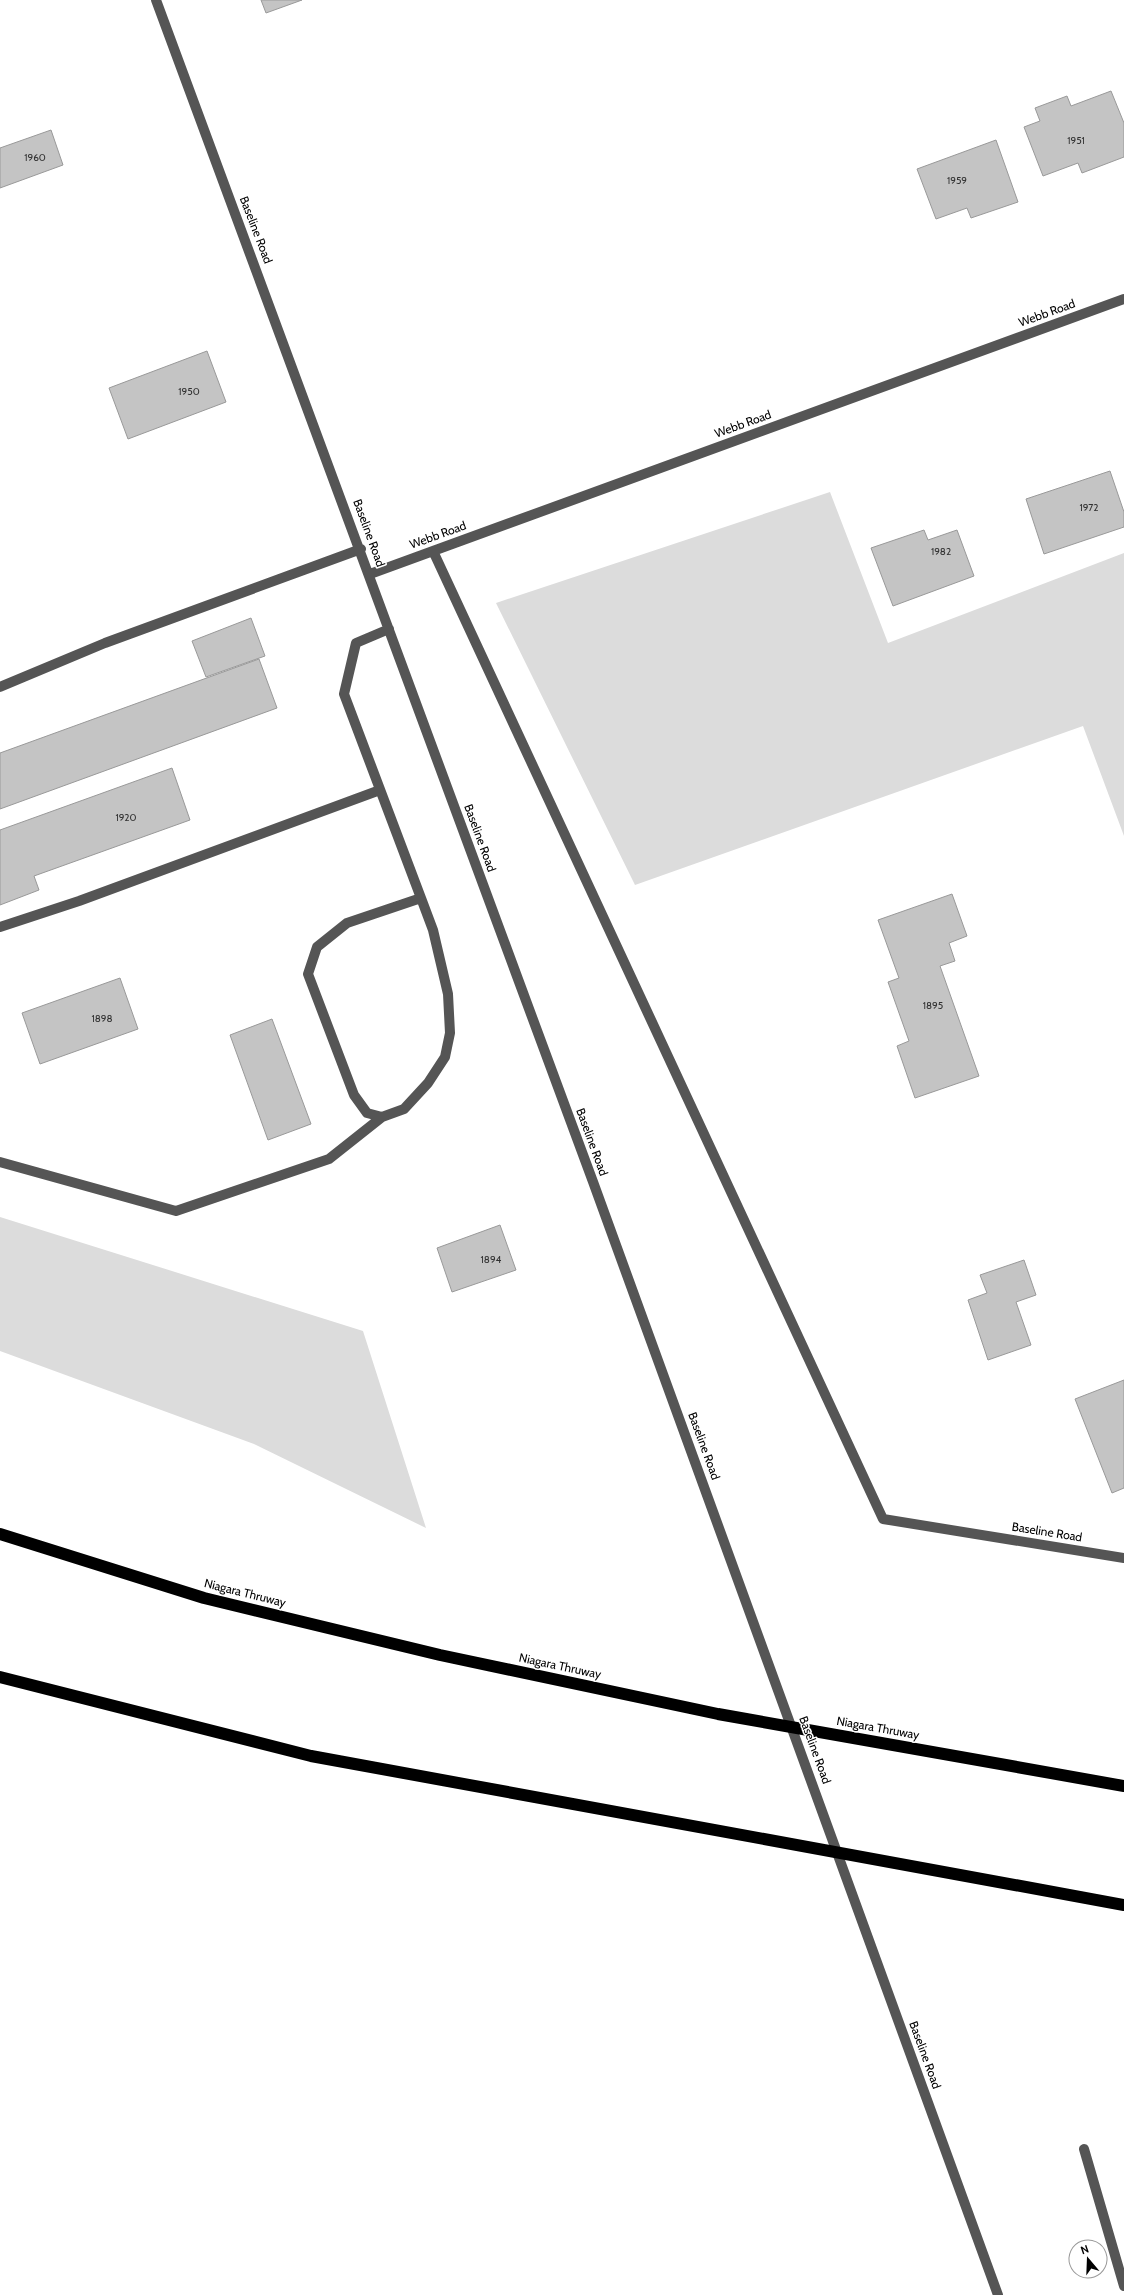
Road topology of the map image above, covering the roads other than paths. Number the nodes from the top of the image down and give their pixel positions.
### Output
1 (156, 0) edge
2 (1124, 299) edge
3 (361, 549) junction
4 (433, 551) junction
5 (370, 574) junction
6 (389, 629) junction
7 (0, 687) edge
8 (380, 790) junction
9 (421, 898) junction
10 (0, 928) edge
11 (382, 1117) junction
12 (0, 1162) edge
13 (0, 1534) edge
14 (1124, 1558) edge
15 (0, 1677) edge
16 (1124, 1786) edge
17 (1124, 1905) edge
18 (1084, 2149) dead end
19 (1124, 2286) edge
20 (998, 2295) edge

1 - 3 street, Baseline Road
2 - 4 street, Webb Road
3 - 5 street, Baseline Road
3 - 7 street
4 - 5 street, Webb Road
4 - 14 street, Baseline Road
5 - 6 street, Baseline Road
6 - 8 street
6 - 20 street, Baseline Road
8 - 9 street
8 - 10 street
9 - 11 street
9 - 11 street
11 - 12 street
13 - 16 highway, Niagara Thruway
15 - 17 highway
18 - 19 street

